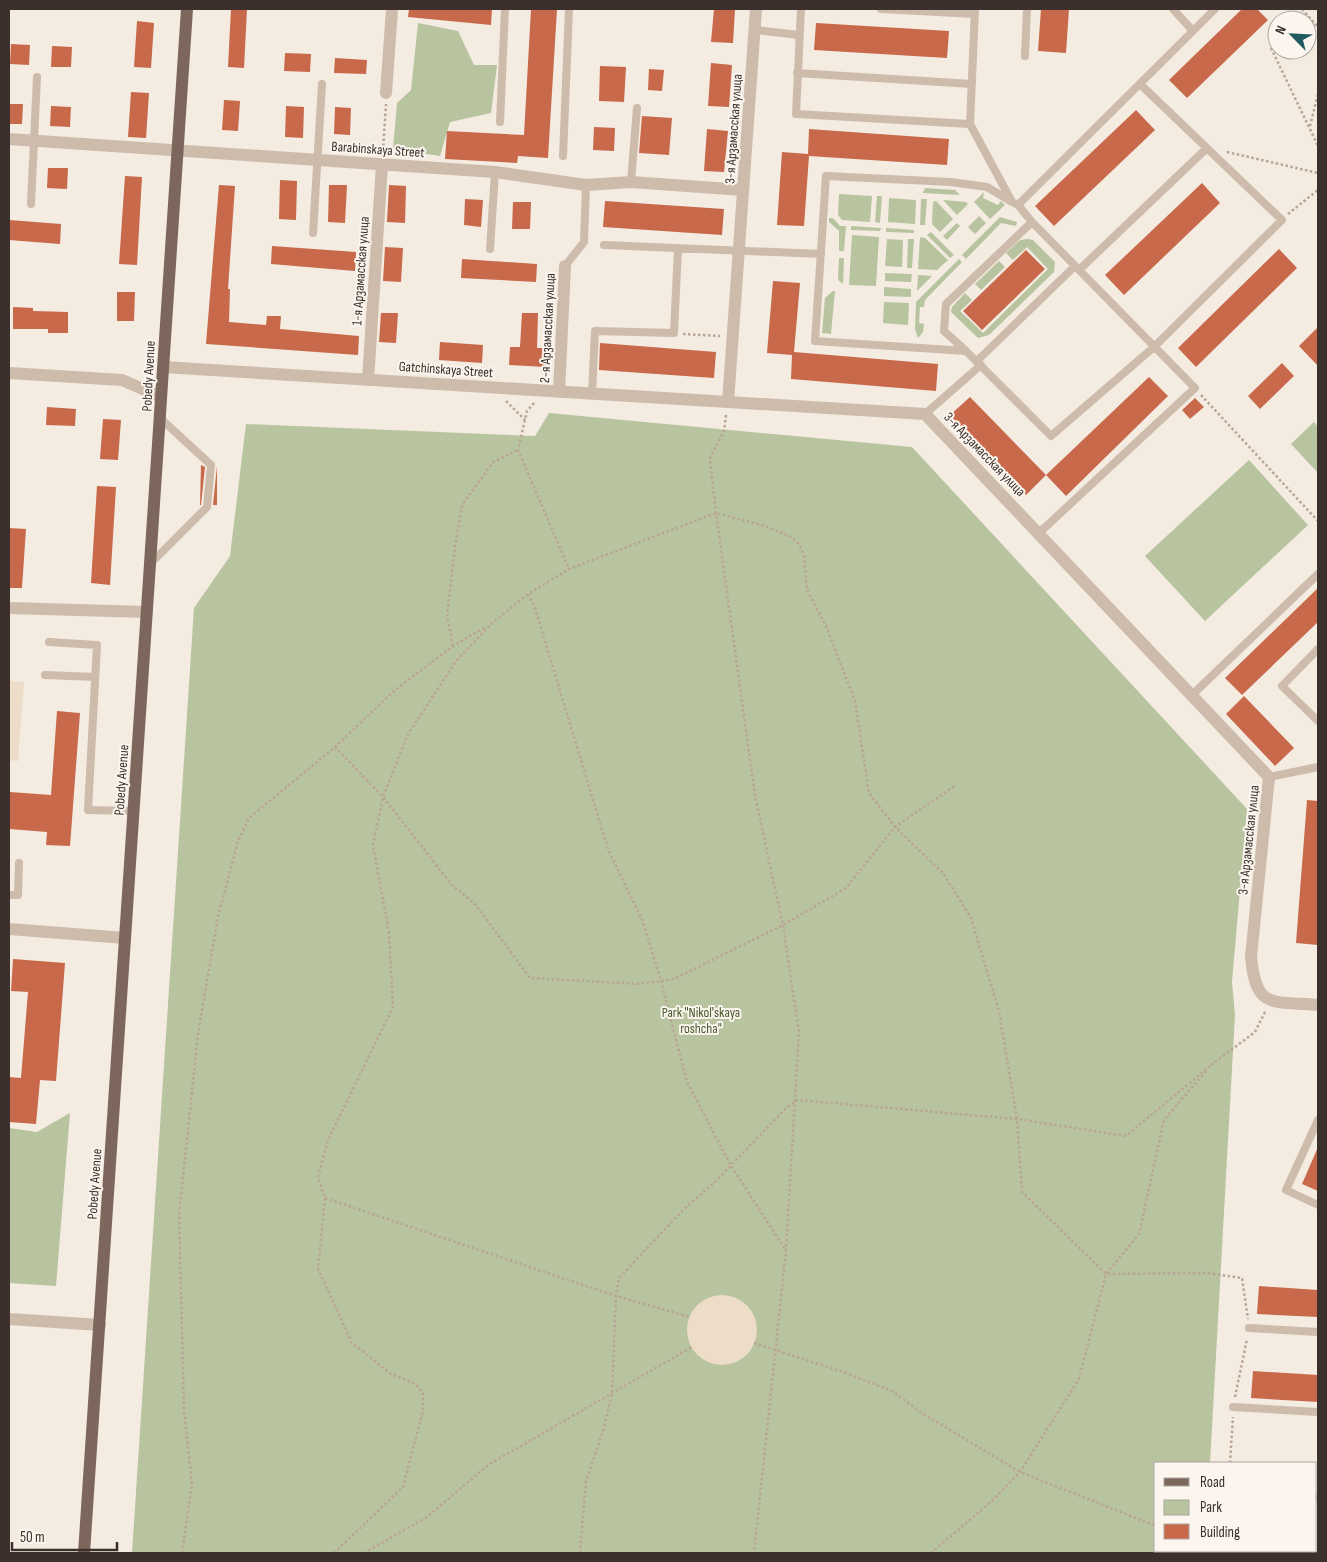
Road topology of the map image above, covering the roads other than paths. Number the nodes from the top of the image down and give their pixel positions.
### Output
1 (187, 9) edge
2 (392, 9) edge
3 (505, 9) edge
4 (569, 9) edge
5 (756, 9) edge
6 (801, 9) edge
7 (881, 9) edge
8 (1027, 9) edge
9 (1173, 9) edge
10 (1215, 9) edge
11 (907, 10) edge
12 (975, 11) edge
13 (755, 30) junction
14 (1193, 31) junction
15 (799, 34) junction
16 (1025, 56) dead end
17 (797, 73) junction
18 (37, 77) dead end
19 (322, 84) dead end
20 (972, 84) junction
21 (1140, 84) junction
22 (386, 93) road end
23 (637, 108) dead end
24 (500, 122) dead end
25 (970, 124) junction
26 (9, 139) edge
27 (34, 141) junction
28 (1207, 148) junction
29 (177, 151) junction
30 (563, 156) dead end
31 (318, 160) junction
32 (382, 165) junction
33 (494, 172) junction
34 (631, 182) junction
35 (586, 185) junction
36 (743, 190) junction
37 (1015, 203) junction
38 (31, 204) dead end
39 (1032, 222) junction
40 (313, 233) dead end
41 (604, 246) dead end
42 (490, 249) dead end
43 (678, 249) junction
44 (739, 251) junction
45 (820, 254) junction
46 (565, 266) joint
47 (1077, 268) junction
48 (1154, 347) junction
49 (966, 351) junction
50 (979, 363) junction
51 (163, 367) junction
52 (9, 373) edge
53 (368, 380) junction
54 (559, 391) junction
55 (592, 393) junction
56 (161, 397) junction
57 (728, 402) junction
58 (925, 414) junction
59 (160, 418) junction
60 (1039, 533) junction
61 (150, 564) junction
62 (1318, 574) edge
63 (9, 608) edge
64 (147, 612) junction
65 (49, 642) dead end
66 (1318, 648) edge
67 (45, 675) dead end
68 (95, 677) junction
69 (1192, 695) junction
70 (1318, 722) edge
71 (1318, 767) edge
72 (1269, 777) junction
73 (134, 811) junction
74 (19, 863) dead end
75 (9, 895) edge
76 (9, 929) edge
77 (125, 938) junction
78 (1318, 1005) edge
79 (1318, 1120) edge
80 (1318, 1205) edge
81 (9, 1319) edge
82 (100, 1325) junction
83 (1249, 1328) road end
84 (1318, 1332) edge
85 (1233, 1407) road end
86 (1318, 1412) edge
87 (84, 1553) edge

1 - 29 main road, Pobedy Avenue
2 - 22 street
3 - 24 lane
4 - 30 lane
5 - 13 street, 3-я Арзамасская улица
6 - 15 lane
7 - 11 lane
8 - 16 lane
9 - 14 lane
10 - 14 lane
11 - 12 lane
12 - 20 lane
13 - 15 lane
13 - 36 street, 3-я Арзамасская улица
14 - 21 lane
15 - 17 lane
17 - 20 lane
17 - 25 lane
18 - 27 lane
19 - 31 lane
20 - 25 lane
21 - 28 lane
21 - 37 lane
23 - 34 lane
25 - 37 lane
26 - 27 street, Barabinskaya Street
27 - 29 street, Barabinskaya Street
27 - 38 lane
28 - 47 lane
28 - 48 lane
29 - 31 street, Barabinskaya Street
29 - 51 main road, Pobedy Avenue
31 - 32 street, Barabinskaya Street
31 - 40 lane
32 - 33 street, Barabinskaya Street
32 - 53 street, 1-я Арзамасская улица
33 - 35 street, Barabinskaya Street
33 - 42 lane
34 - 35 street, Barabinskaya Street
34 - 36 street, Barabinskaya Street
35 - 46 lane
36 - 44 street, 3-я Арзамасская улица
37 - 39 lane
37 - 45 lane
39 - 47 lane
39 - 49 lane
41 - 43 lane
43 - 44 lane
43 - 55 lane
44 - 45 lane
44 - 57 street, 3-я Арзамасская улица
45 - 49 lane
46 - 54 street, 2-я Арзамасская улица
47 - 48 lane
47 - 50 lane
48 - 50 lane
48 - 60 lane
49 - 50 lane
50 - 58 lane
51 - 53 street, Gatchinskaya Street
51 - 56 main road, Pobedy Avenue
52 - 56 street
53 - 54 street, Gatchinskaya Street
54 - 55 street, Gatchinskaya Street
55 - 57 street, Gatchinskaya Street
56 - 59 main road, Pobedy Avenue
57 - 58 street, 3-я Арзамасская улица
58 - 60 street, 3-я Арзамасская улица
59 - 61 main road, Pobedy Avenue
59 - 61 lane
60 - 69 street, 3-я Арзамасская улица
61 - 64 main road, Pobedy Avenue
62 - 69 lane
63 - 64 street
64 - 73 main road, Pobedy Avenue
65 - 68 lane
66 - 70 lane
67 - 68 lane
68 - 73 lane
69 - 72 street, 3-я Арзамасская улица
71 - 72 lane
72 - 78 street, 3-я Арзамасская улица
73 - 77 main road, Pobedy Avenue
74 - 75 lane
76 - 77 street
77 - 82 main road, Pobedy Avenue
79 - 80 lane
81 - 82 street
82 - 87 main road, Pobedy Avenue
83 - 84 lane
85 - 86 lane

